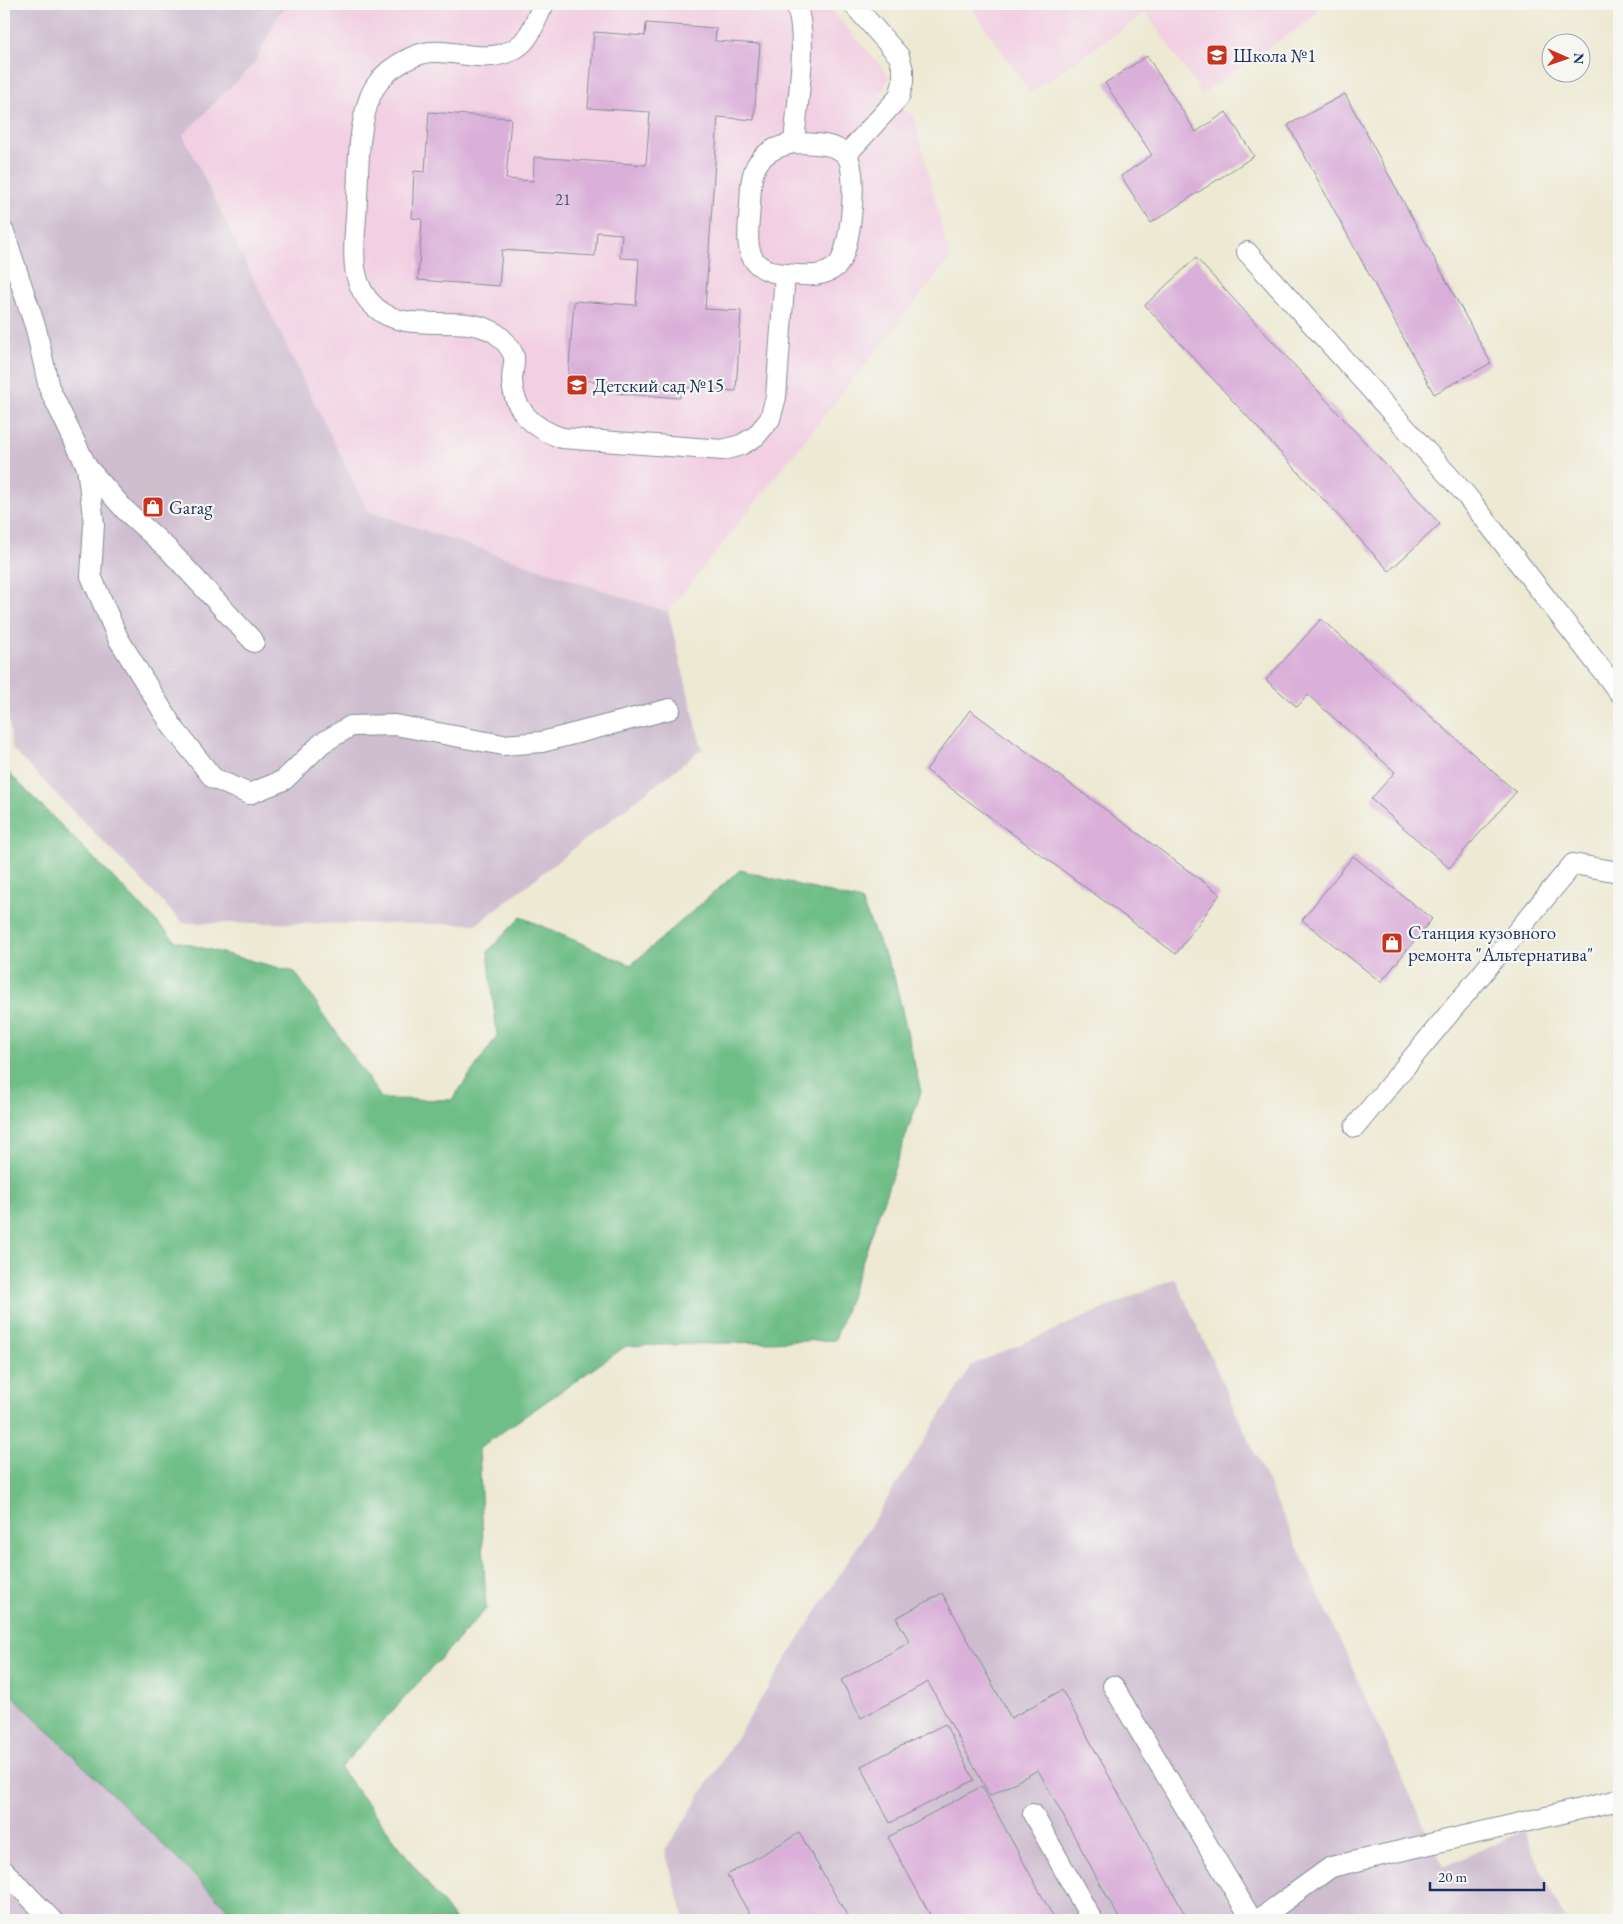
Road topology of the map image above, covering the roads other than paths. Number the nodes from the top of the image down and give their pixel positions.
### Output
1 (544, 4) edge
2 (796, 4) edge
3 (852, 4) edge
4 (794, 143) junction
5 (846, 155) junction
6 (4, 232) edge
7 (1247, 252) dead end
8 (785, 274) junction
9 (87, 467) junction
10 (254, 642) dead end
11 (1619, 692) edge
12 (670, 709) dead end
13 (1619, 872) edge
14 (1355, 1127) dead end
15 (1113, 1686) dead end
16 (1619, 1800) edge
17 (1033, 1814) dead end
18 (4, 1871) edge
19 (52, 1920) edge
20 (1092, 1920) edge
21 (1252, 1920) edge
22 (1258, 1920) edge

1 - 8 lane
2 - 4 lane
3 - 5 lane
4 - 5 lane
4 - 8 lane
5 - 8 lane
6 - 9 lane
7 - 11 lane
9 - 10 lane
9 - 12 lane
13 - 14 lane
15 - 21 lane
16 - 22 lane
17 - 20 lane
18 - 19 lane

